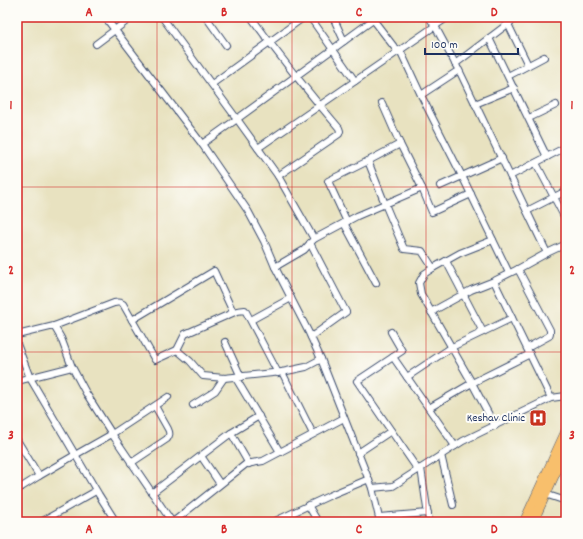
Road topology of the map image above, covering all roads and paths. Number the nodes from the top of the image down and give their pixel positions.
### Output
1 (105, 17) edge
2 (132, 17) edge
3 (162, 17) edge
4 (206, 17) edge
5 (251, 17) edge
6 (310, 17) edge
7 (333, 17) edge
8 (429, 17) edge
9 (448, 17) edge
10 (517, 17) edge
11 (301, 18) edge
12 (374, 18) edge
13 (508, 24) junction
14 (435, 26) junction
15 (115, 30) junction
16 (489, 38) junction
17 (344, 41) junction
18 (269, 42) junction
19 (96, 44) dead end
20 (226, 45) dead end
21 (333, 50) junction
22 (399, 51) junction
23 (544, 56) dead end
24 (455, 64) junction
25 (528, 65) junction
26 (459, 70) junction
27 (296, 76) junction
28 (508, 76) junction
29 (355, 81) junction
30 (212, 84) junction
31 (514, 88) junction
32 (422, 95) junction
33 (382, 103) dead end
34 (475, 104) junction
35 (320, 106) junction
36 (556, 106) dead end
37 (528, 118) junction
38 (237, 119) junction
39 (202, 144) junction
40 (400, 144) junction
41 (566, 147) edge
42 (258, 148) junction
43 (547, 157) junction
44 (502, 158) junction
45 (368, 161) junction
46 (536, 163) junction
47 (278, 176) junction
48 (462, 176) junction
49 (510, 176) junction
50 (440, 186) dead end
51 (422, 188) junction
52 (566, 191) edge
53 (471, 194) junction
54 (554, 197) junction
55 (385, 204) junction
56 (527, 211) junction
57 (566, 220) edge
58 (346, 222) junction
59 (493, 240) junction
60 (312, 241) junction
61 (566, 244) edge
62 (547, 253) junction
63 (446, 261) junction
64 (275, 267) junction
65 (433, 268) junction
66 (518, 269) junction
67 (509, 273) junction
68 (494, 281) junction
69 (376, 283) dead end
70 (464, 295) junction
71 (291, 298) junction
72 (234, 312) junction
73 (432, 312) junction
74 (512, 318) junction
75 (132, 320) junction
76 (251, 320) junction
77 (54, 326) junction
78 (391, 332) dead end
79 (483, 332) junction
80 (17, 335) edge
81 (311, 337) junction
82 (225, 342) dead end
83 (17, 344) edge
84 (452, 348) junction
85 (527, 348) junction
86 (177, 350) junction
87 (530, 354) junction
88 (393, 357) junction
89 (321, 359) junction
90 (72, 367) junction
91 (280, 372) junction
92 (238, 377) junction
93 (407, 377) junction
94 (30, 378) junction
95 (224, 378) junction
96 (17, 381) edge
97 (472, 383) junction
98 (566, 396) edge
99 (168, 397) dead end
100 (551, 398) junction
101 (193, 405) dead end
102 (155, 406) junction
103 (428, 408) junction
104 (259, 416) junction
105 (344, 418) junction
106 (496, 426) junction
107 (391, 431) junction
108 (566, 431) edge
109 (231, 433) junction
110 (112, 434) junction
111 (313, 434) junction
112 (17, 440) edge
113 (455, 446) junction
114 (566, 450) edge
115 (280, 452) junction
116 (358, 453) junction
117 (75, 455) junction
118 (441, 455) junction
119 (201, 456) junction
120 (132, 463) junction
121 (249, 464) junction
122 (420, 469) junction
123 (39, 476) junction
124 (369, 479) junction
125 (220, 484) junction
126 (372, 488) junction
127 (17, 490) edge
128 (96, 491) junction
129 (152, 494) junction
130 (545, 494) junction
131 (566, 501) edge
132 (308, 505) junction
133 (453, 505) dead end
134 (428, 513) junction
135 (379, 519) edge
136 (42, 522) edge
137 (116, 522) edge
138 (172, 522) edge
139 (273, 522) edge
140 (318, 522) edge
141 (429, 522) edge
142 (524, 522) edge
143 (532, 522) edge

1 - 15 street
2 - 15 street
3 - 30 street
4 - 20 street
5 - 18 street
6 - 21 street
7 - 17 street
8 - 14 street
9 - 14 street
10 - 13 street
11 - 18 street
12 - 17 street
12 - 22 street
13 - 16 street
13 - 25 street
14 - 22 street
14 - 24 street
15 - 19 street
15 - 39 street
16 - 24 street
16 - 28 street
17 - 21 street
18 - 27 street
18 - 30 street
21 - 27 street
21 - 29 street
22 - 29 street
22 - 32 street
23 - 25 street
24 - 26 street
25 - 28 street
26 - 32 street
26 - 34 street
27 - 35 street
27 - 38 street
28 - 31 street
29 - 35 street
30 - 38 street
31 - 34 street
31 - 37 street
32 - 48 street
33 - 40 street
34 - 44 street
35 - 42 street
35 - 47 street
36 - 37 street
37 - 43 street
38 - 39 street
38 - 42 street
39 - 64 street
40 - 45 street
40 - 51 street
41 - 43 street
42 - 47 street
43 - 46 street
44 - 48 street
44 - 49 street
45 - 55 street
45 - 58 street
46 - 49 street
46 - 54 street
47 - 60 street
48 - 50 street
48 - 53 street
49 - 56 street
51 - 53 street
51 - 55 street
52 - 54 street
53 - 59 street
54 - 56 street
54 - 57 street
55 - 58 street
55 - 65 street
56 - 62 street
58 - 60 street
58 - 69 street
59 - 63 street
59 - 67 street
60 - 64 street
60 - 81 street
61 - 62 street
62 - 66 street
63 - 65 street
63 - 70 street
64 - 71 street
65 - 73 street
66 - 67 street
66 - 85 street
67 - 68 street
68 - 70 street
68 - 74 street
70 - 73 street
70 - 79 street
71 - 76 street
71 - 81 street
72 - 75 street
72 - 76 street
72 - 86 street
73 - 84 street
74 - 79 street
74 - 85 street
75 - 77 street
75 - 86 street
76 - 91 street
77 - 80 street
77 - 90 street
78 - 88 street
79 - 84 street
81 - 89 street
82 - 92 street
83 - 94 street
84 - 93 street
84 - 97 street
85 - 87 street
86 - 95 street
87 - 97 street
87 - 100 street
88 - 93 street
88 - 107 street
89 - 91 street
89 - 105 street
90 - 94 street
90 - 110 street
91 - 92 street
91 - 111 street
92 - 95 street
92 - 104 street
93 - 103 street
94 - 96 street
94 - 117 street
95 - 101 street
97 - 103 street
97 - 106 street
98 - 100 street
99 - 102 street
100 - 106 street
102 - 110 street
102 - 120 street
103 - 113 street
104 - 109 street
104 - 115 street
105 - 111 street
105 - 116 street
106 - 113 street
107 - 116 street
107 - 122 street
108 - 142 main road
109 - 119 street
109 - 121 street
110 - 117 street
110 - 120 street
111 - 115 street
112 - 123 street
113 - 118 street
114 - 130 main road
115 - 121 street
116 - 124 street
117 - 123 street
117 - 128 street
118 - 122 street
118 - 133 street
119 - 125 street
119 - 129 street
120 - 129 street
121 - 125 street
122 - 126 street
122 - 134 street
123 - 127 street
124 - 126 street
124 - 132 street
125 - 138 street
126 - 135 street
128 - 136 street
128 - 137 street
129 - 138 street
130 - 131 street
130 - 143 main road
132 - 139 street
132 - 140 street
134 - 135 street
134 - 141 street

